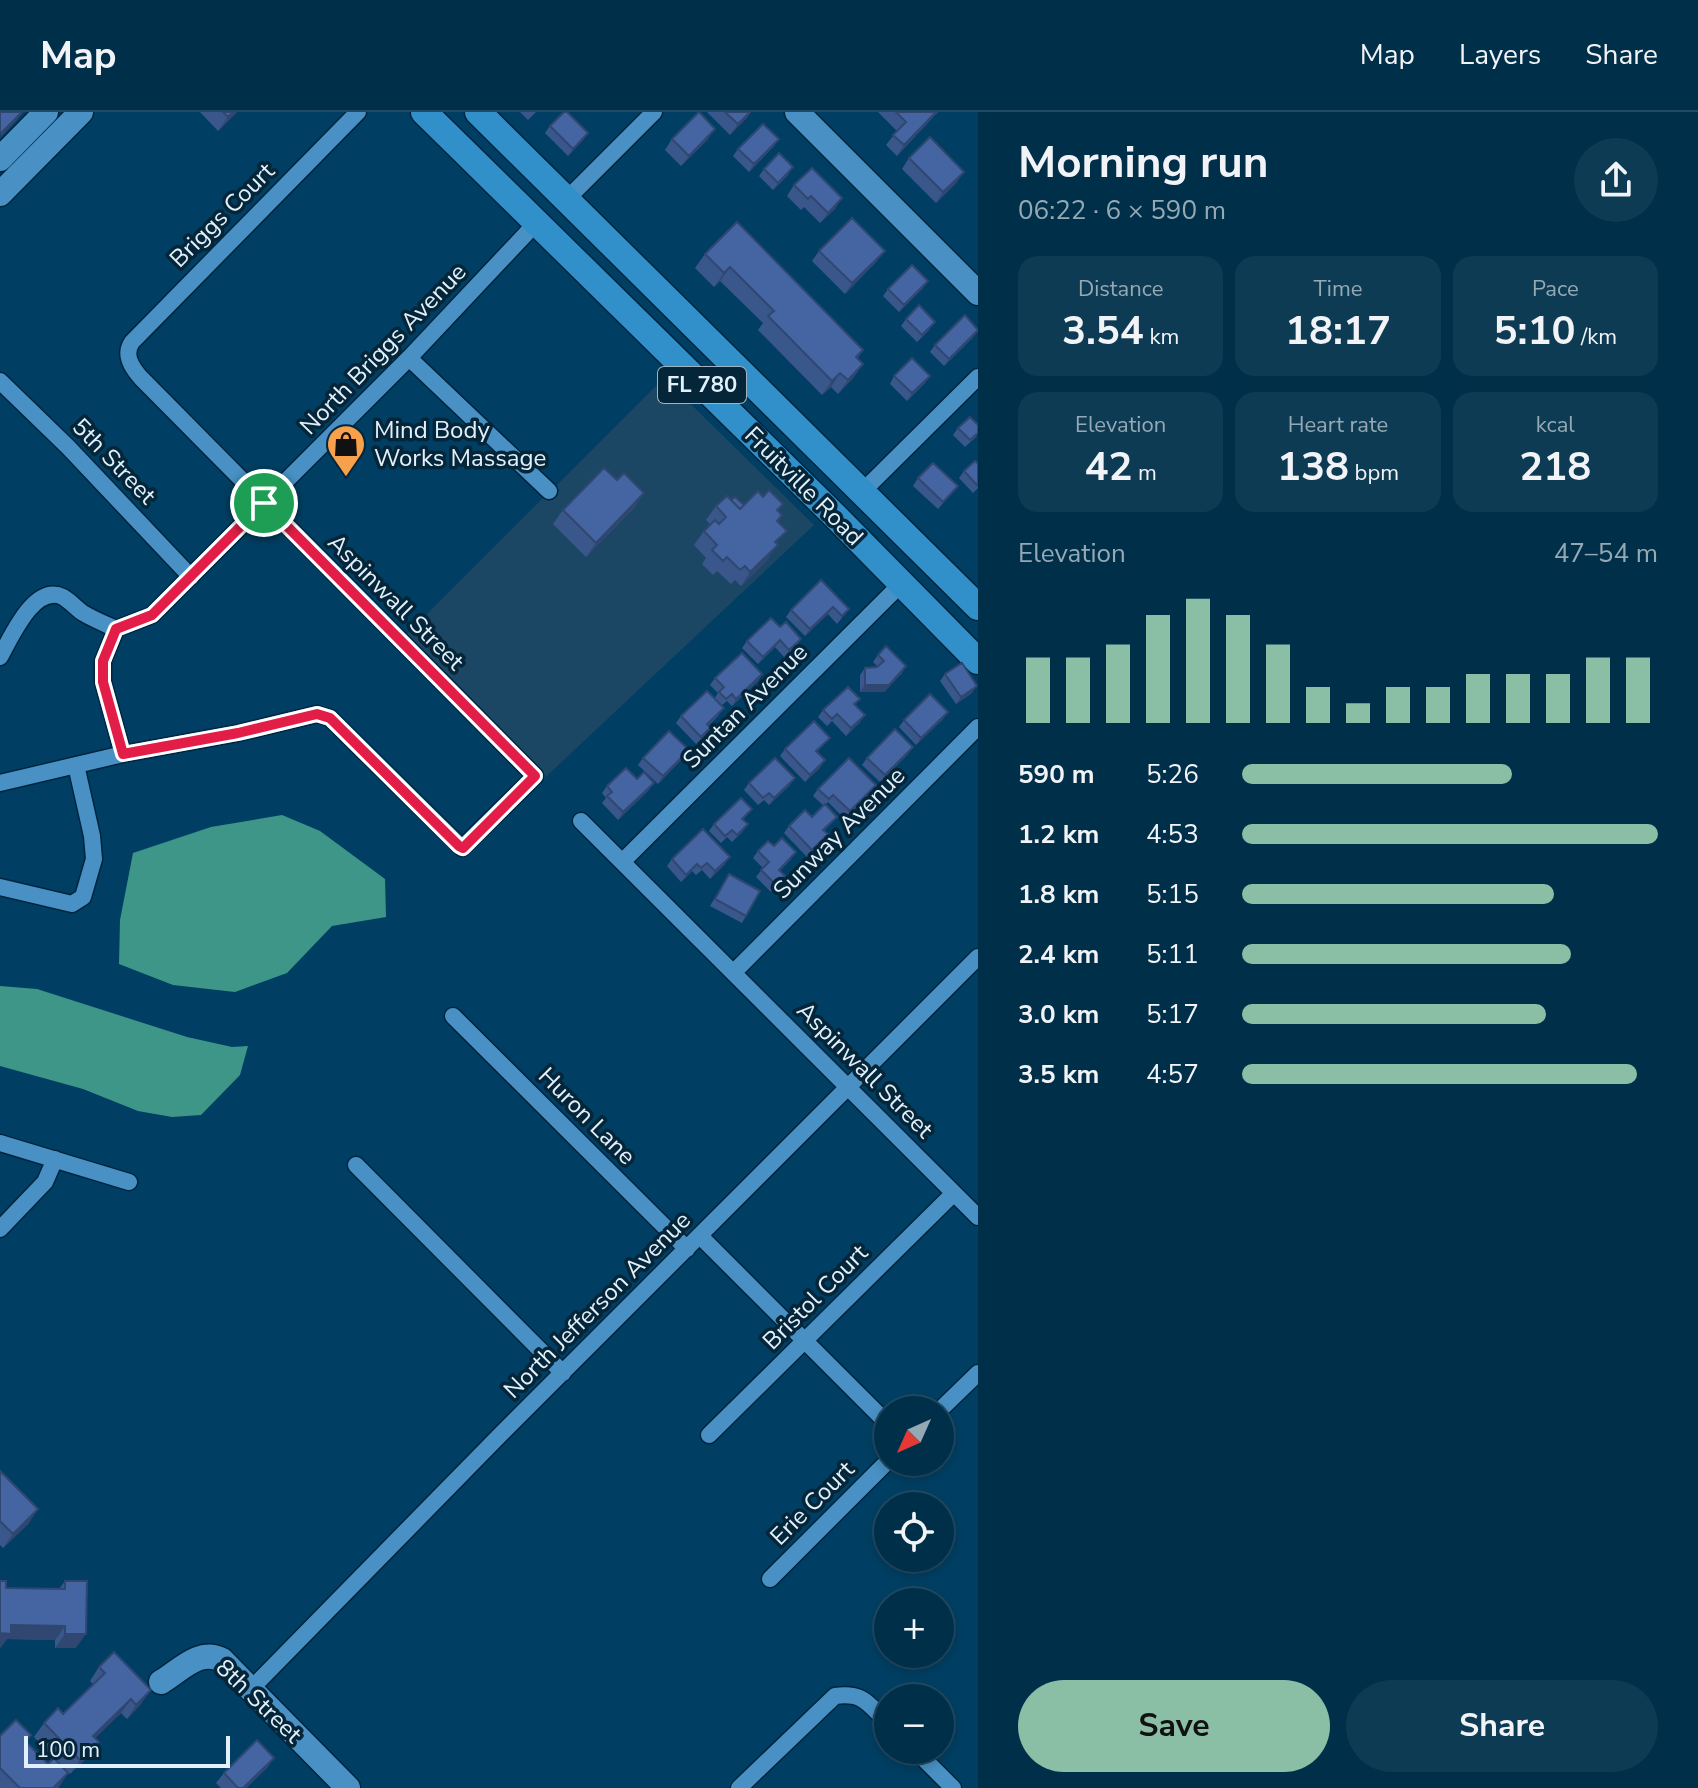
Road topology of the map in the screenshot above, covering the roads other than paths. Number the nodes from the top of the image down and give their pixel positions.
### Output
1 (46, 112) edge
2 (81, 112) edge
3 (358, 112) edge
4 (424, 112) edge
5 (478, 112) edge
6 (654, 112) edge
7 (797, 112) edge
8 (0, 159) edge
9 (0, 194) edge
10 (567, 199) junction
11 (537, 222) junction
12 (623, 253) junction
13 (978, 293) edge
14 (128, 356) joint
15 (409, 358) junction
16 (978, 377) edge
17 (0, 381) edge
18 (549, 491) dead end
19 (863, 491) junction
20 (264, 503) junction
21 (191, 577) junction
22 (902, 583) junction
23 (978, 607) edge
24 (116, 629) junction
25 (0, 657) edge
26 (978, 661) edge
27 (978, 727) edge
28 (123, 754) junction
29 (76, 765) junction
30 (0, 783) edge
31 (581, 821) dead end
32 (622, 862) junction
33 (0, 887) edge
34 (978, 957) edge
35 (734, 972) junction
36 (453, 1016) dead end
37 (848, 1088) junction
38 (0, 1143) edge
39 (55, 1159) junction
40 (356, 1165) dead end
41 (129, 1182) dead end
42 (954, 1193) junction
43 (978, 1217) edge
44 (0, 1229) edge
45 (700, 1236) junction
46 (687, 1249) junction
47 (805, 1341) junction
48 (563, 1373) junction
49 (978, 1373) edge
50 (954, 1396) edge
51 (874, 1410) edge
52 (709, 1435) dead end
53 (874, 1475) edge
54 (770, 1579) dead end
55 (161, 1682) dead end
56 (251, 1689) junction
57 (874, 1710) edge
58 (929, 1764) edge
59 (348, 1788) edge
60 (739, 1788) edge
61 (953, 1788) edge

1 - 8 street
2 - 9 street
3 - 14 street, Briggs Court
4 - 11 main road, Fruitville Road / FL 780
5 - 10 main road, Fruitville Road / FL 780
6 - 10 street
7 - 13 street
10 - 12 main road, Fruitville Road / FL 780
11 - 12 main road
11 - 15 street, North Briggs Avenue
11 - 22 main road, Fruitville Road / FL 780
12 - 19 main road, Fruitville Road / FL 780
14 - 20 street, Aspinwall Street
15 - 18 street
15 - 20 street, North Briggs Avenue
16 - 19 street
17 - 21 street, 5th Street
19 - 23 main road, Fruitville Road / FL 780
20 - 21 street, North Briggs Avenue
20 - 28 street, Aspinwall Street
21 - 24 street, North Briggs Avenue
22 - 26 main road, Fruitville Road / FL 780
22 - 32 street, Suntan Avenue
24 - 25 street
24 - 28 street
27 - 35 street, Sunway Avenue
28 - 29 street
29 - 30 street
29 - 33 street
31 - 32 street, Aspinwall Street
32 - 35 street, Aspinwall Street
34 - 37 street, North Jefferson Avenue
35 - 37 street, Aspinwall Street
36 - 46 street, Huron Lane
37 - 42 street, Aspinwall Street
37 - 45 street, North Jefferson Avenue
38 - 39 street
39 - 41 street
39 - 44 street
40 - 48 street
42 - 43 street, Aspinwall Street
42 - 47 street, Bristol Court
45 - 46 street, North Jefferson Avenue
45 - 47 street
46 - 48 street, North Jefferson Avenue
47 - 51 street
47 - 52 street, Bristol Court
48 - 56 street, North Jefferson Avenue
49 - 50 street
53 - 54 street, Erie Court
55 - 56 street, 8th Street
56 - 59 street, 8th Street
57 - 60 street
58 - 61 street

